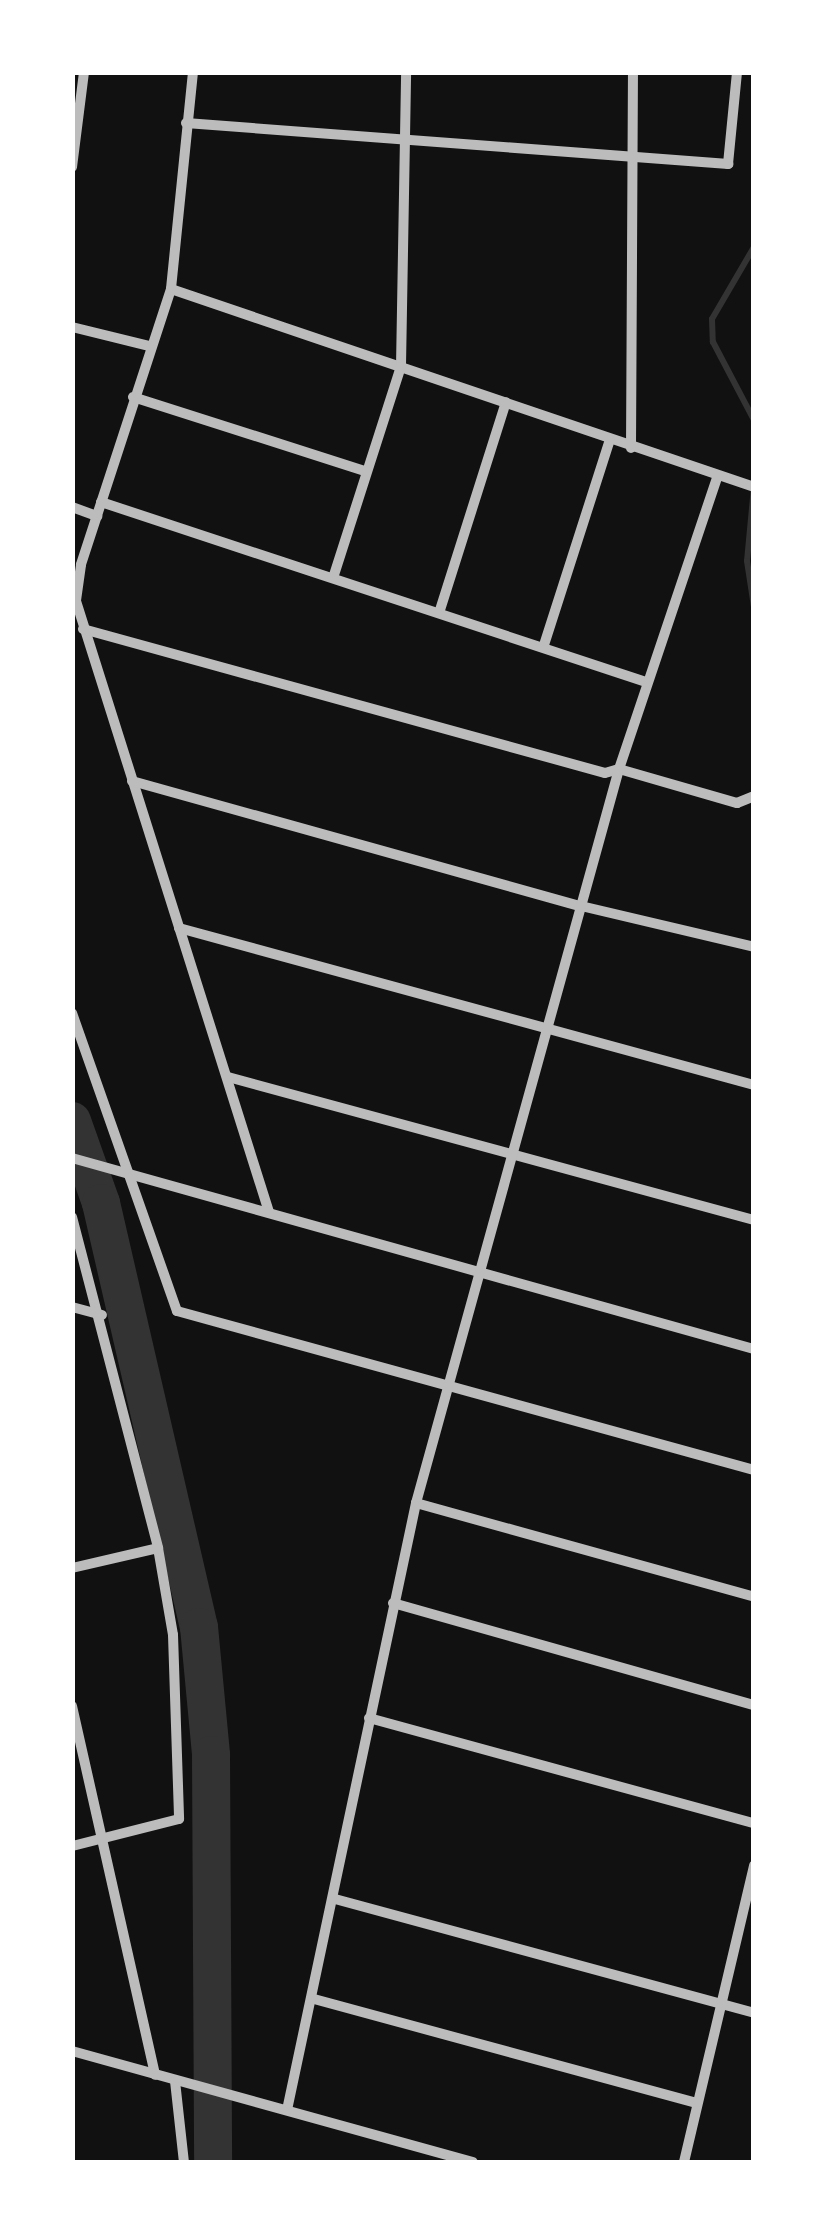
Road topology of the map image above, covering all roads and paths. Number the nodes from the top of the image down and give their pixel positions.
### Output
1 (84, 72) edge
2 (193, 72) edge
3 (406, 72) edge
4 (633, 72) edge
5 (737, 72) edge
6 (186, 123) junction
7 (404, 141) junction
8 (631, 156) junction
9 (72, 167) edge
10 (170, 289) junction
11 (72, 327) edge
12 (150, 346) junction
13 (400, 366) junction
14 (133, 398) junction
15 (506, 402) junction
16 (610, 440) junction
17 (630, 448) junction
18 (365, 471) junction
19 (717, 477) junction
20 (754, 488) edge
21 (101, 502) junction
22 (72, 507) edge
23 (97, 516) junction
24 (334, 576) junction
25 (74, 601) edge
26 (440, 610) junction
27 (83, 629) junction
28 (544, 645) junction
29 (646, 682) junction
30 (618, 770) junction
31 (132, 781) junction
32 (754, 796) edge
33 (581, 906) junction
34 (179, 928) junction
35 (754, 947) edge
36 (72, 1013) edge
37 (546, 1030) junction
38 (228, 1077) junction
39 (754, 1084) edge
40 (512, 1154) junction
41 (72, 1158) edge
42 (122, 1171) junction
43 (269, 1212) junction
44 (72, 1217) edge
45 (754, 1220) edge
46 (480, 1270) junction
47 (72, 1308) edge
48 (102, 1315) junction
49 (754, 1348) edge
50 (447, 1387) junction
51 (754, 1470) edge
52 (416, 1503) junction
53 (158, 1548) junction
54 (72, 1568) edge
55 (754, 1597) edge
56 (393, 1603) junction
57 (754, 1705) edge
58 (72, 1706) edge
59 (369, 1718) junction
60 (754, 1823) edge
61 (103, 1840) junction
62 (72, 1846) edge
63 (754, 1865) edge
64 (335, 1899) junction
65 (314, 2000) junction
66 (722, 2006) junction
67 (754, 2013) edge
68 (72, 2051) edge
69 (156, 2076) junction
70 (175, 2081) junction
71 (696, 2103) junction
72 (287, 2110) junction
73 (184, 2162) edge
74 (474, 2162) edge
75 (684, 2162) edge

1 - 9 street
2 - 6 street
3 - 7 street
4 - 8 street
5 - 8 street
6 - 7 street
6 - 10 street
7 - 8 street
7 - 13 street
8 - 17 street
10 - 12 street
10 - 13 street
11 - 12 street
12 - 14 street
13 - 15 street
13 - 18 street
14 - 18 street
14 - 21 street
15 - 16 street
15 - 26 street
16 - 17 street
16 - 28 street
17 - 19 street
18 - 24 street
19 - 20 street
19 - 29 street
21 - 23 street
21 - 24 street
22 - 23 street
23 - 25 street
24 - 26 street
25 - 27 street
26 - 28 street
27 - 30 street
27 - 31 street
28 - 29 street
29 - 30 street
30 - 32 street
30 - 33 street
31 - 33 street
31 - 34 street
33 - 35 street
33 - 37 street
34 - 37 street
34 - 38 street
36 - 42 street
37 - 39 street
37 - 40 street
38 - 40 street
38 - 43 street
40 - 45 street
40 - 46 street
41 - 42 street
42 - 43 street
42 - 50 street
43 - 46 street
44 - 48 street
46 - 49 street
46 - 50 street
47 - 48 street
48 - 53 street
50 - 51 street
50 - 52 street
52 - 55 street
52 - 56 street
53 - 54 street
53 - 61 street
56 - 57 street
56 - 59 street
58 - 61 street
59 - 60 street
59 - 64 street
61 - 62 street
61 - 69 street
63 - 66 street
64 - 65 street
64 - 66 street
65 - 71 street
65 - 72 street
66 - 67 street
66 - 71 street
68 - 69 street
69 - 70 street
70 - 72 street
70 - 73 street
71 - 75 street
72 - 74 street

